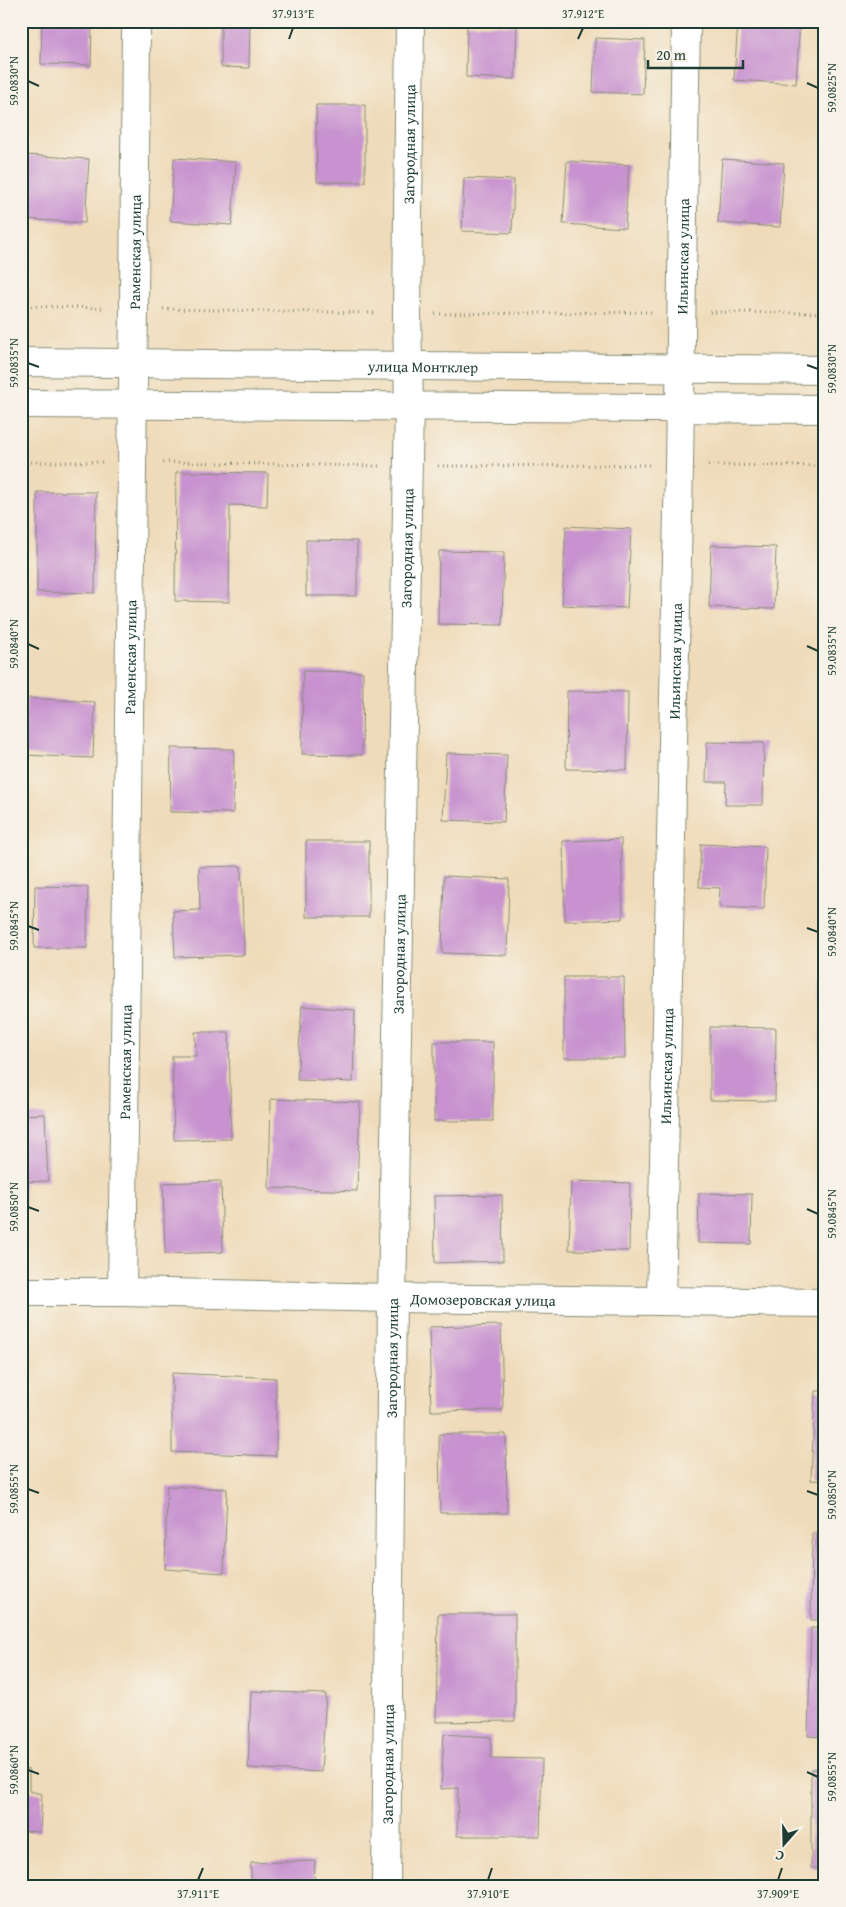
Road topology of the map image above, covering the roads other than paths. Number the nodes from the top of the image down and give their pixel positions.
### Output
1 (136, 21) edge
2 (410, 21) edge
3 (686, 21) edge
4 (21, 362) edge
5 (134, 362) junction
6 (408, 366) junction
7 (680, 369) junction
8 (825, 370) edge
9 (21, 404) edge
10 (132, 405) junction
11 (408, 406) junction
12 (679, 408) junction
13 (825, 409) edge
14 (21, 1292) edge
15 (122, 1292) junction
16 (392, 1298) junction
17 (661, 1302) junction
18 (825, 1303) edge
19 (386, 1886) edge

1 - 5 street, Раменская улица
2 - 6 street, Загородная улица
3 - 7 street, Ильинская улица
4 - 5 street, улица Монтклер
5 - 6 street, улица Монтклер
5 - 10 street, Раменская улица
6 - 7 street, улица Монтклер
6 - 11 street, Загородная улица
7 - 8 street, улица Монтклер
7 - 12 street, Ильинская улица
9 - 10 street
10 - 11 street
10 - 15 street, Раменская улица
11 - 12 street
11 - 16 street, Загородная улица
12 - 13 street
12 - 17 street, Ильинская улица
14 - 15 street, Домозеровская улица
15 - 16 street, Домозеровская улица
16 - 17 street, Домозеровская улица
16 - 19 street, Загородная улица
17 - 18 street, Домозеровская улица

